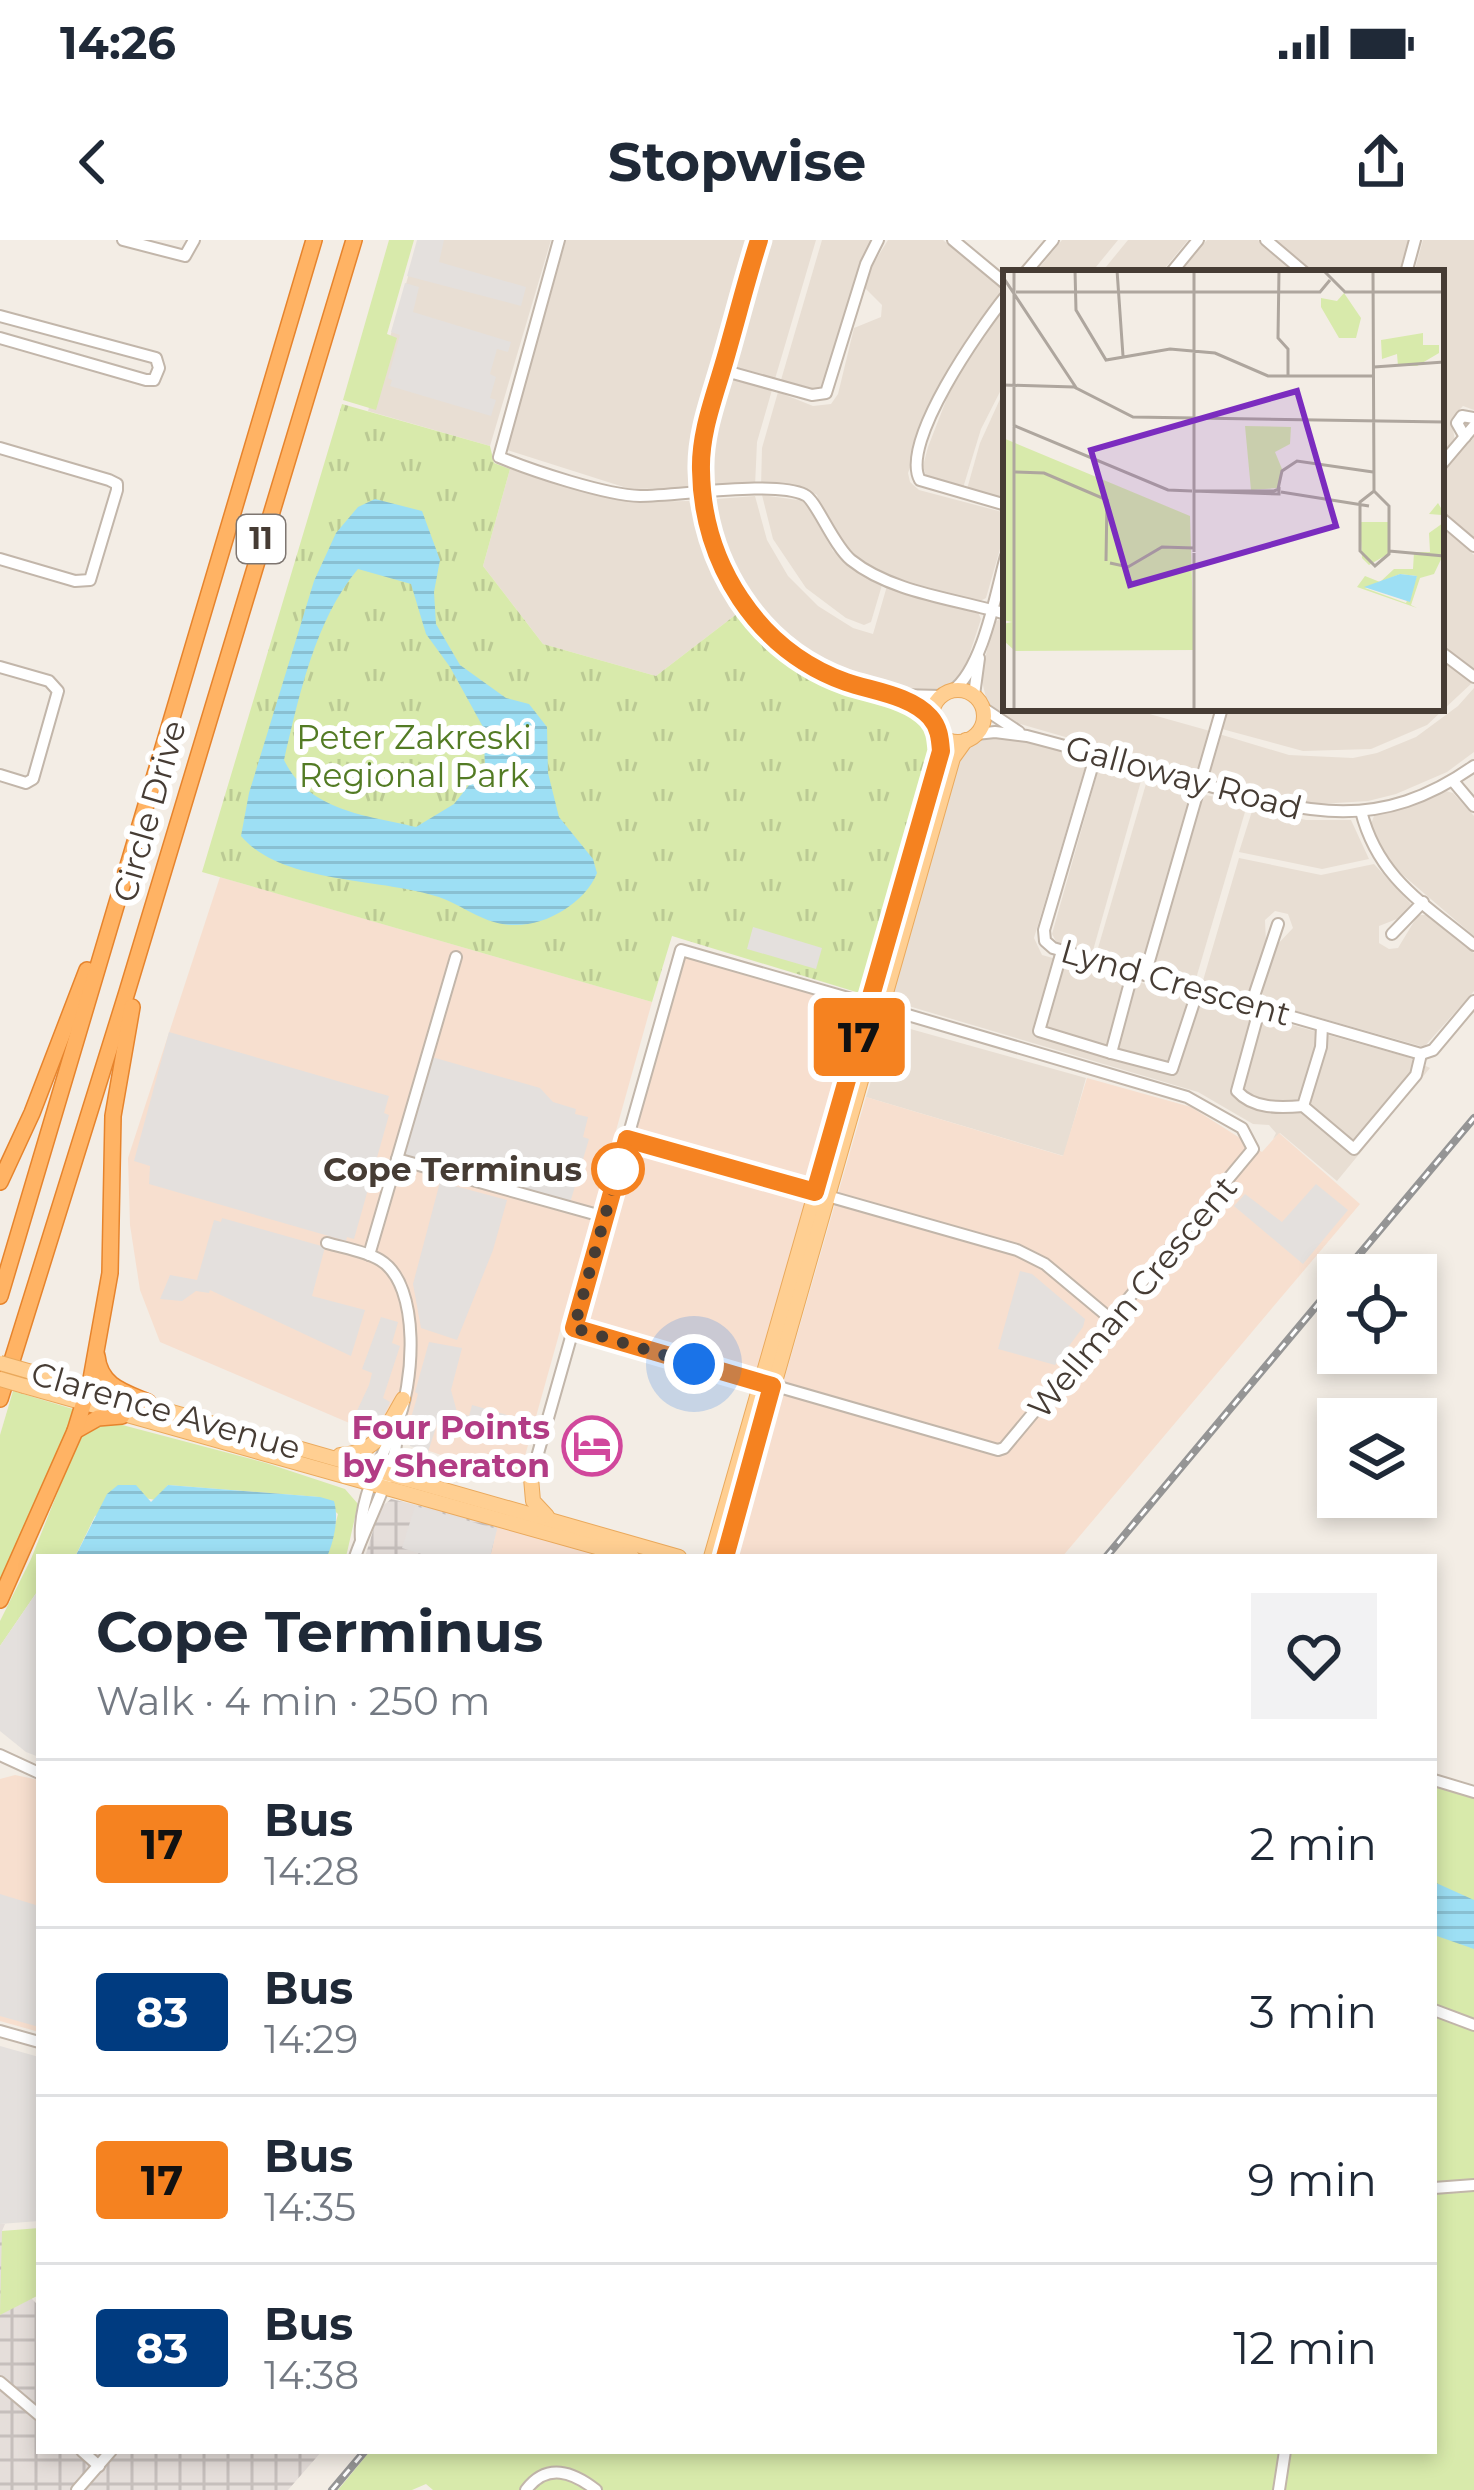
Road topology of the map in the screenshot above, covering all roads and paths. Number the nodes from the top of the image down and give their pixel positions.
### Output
1 (123, 240) edge
2 (194, 240) edge
3 (314, 240) edge
4 (353, 240) edge
5 (559, 240) edge
6 (759, 240) edge
7 (878, 240) edge
8 (953, 240) edge
9 (1053, 240) edge
10 (1198, 240) edge
11 (1266, 240) edge
12 (1415, 240) edge
13 (1028, 270) edge
14 (1173, 270) edge
15 (1301, 270) edge
16 (1407, 270) edge
17 (1003, 282) edge
18 (1003, 300) edge
19 (854, 305) junction
20 (870, 310) dead end
21 (0, 316) edge
22 (0, 338) edge
23 (722, 370) junction
24 (1474, 422) edge
25 (0, 448) edge
26 (1444, 462) edge
27 (702, 494) junction
28 (1003, 504) edge
29 (1444, 521) edge
30 (1474, 546) edge
31 (0, 559) edge
32 (1003, 567) edge
33 (991, 609) junction
34 (1003, 613) edge
35 (979, 649) junction
36 (1444, 654) edge
37 (0, 667) edge
38 (1474, 676) edge
39 (947, 693) junction
40 (888, 695) junction
41 (979, 702) junction
42 (1221, 711) edge
43 (936, 727) junction
44 (1027, 736) junction
45 (971, 737) junction
46 (1096, 754) junction
47 (1474, 766) edge
48 (0, 775) edge
49 (1453, 781) junction
50 (1200, 783) junction
51 (1474, 806) edge
52 (1361, 811) junction
53 (171, 839) junction
54 (1423, 902) junction
55 (1278, 924) dead end
56 (107, 930) junction
57 (1392, 934) dead end
58 (1474, 945) edge
59 (1062, 951) junction
60 (455, 957) dead end
61 (1139, 973) junction
62 (1198, 990) junction
63 (1474, 1000) edge
64 (876, 1006) junction
65 (1256, 1006) junction
66 (1322, 1026) junction
67 (1111, 1052) junction
68 (1420, 1054) junction
69 (1303, 1106) junction
70 (627, 1139) junction
71 (397, 1159) junction
72 (0, 1182) edge
73 (822, 1194) junction
74 (604, 1217) junction
75 (327, 1243) dead end
76 (369, 1256) junction
77 (0, 1296) edge
78 (1112, 1320) junction
79 (574, 1328) junction
80 (97, 1349) junction
81 (0, 1363) edge
82 (26, 1378) junction
83 (0, 1379) edge
84 (767, 1384) junction
85 (86, 1395) junction
86 (0, 1399) edge
87 (403, 1399) junction
88 (148, 1402) junction
89 (122, 1416) junction
90 (75, 1431) junction
91 (327, 1456) junction
92 (379, 1478) junction
93 (531, 1478) junction
94 (488, 1503) junction
95 (556, 1522) junction
96 (356, 1554) edge
97 (622, 1554) edge
98 (668, 1554) edge
99 (712, 1554) edge
100 (726, 1554) edge
101 (0, 1600) edge
102 (0, 1755) edge
103 (36, 1772) edge
104 (1437, 1781) edge
105 (1474, 1792) edge
106 (1437, 2011) edge
107 (1474, 2025) edge
108 (0, 2030) edge
109 (36, 2041) edge
110 (1474, 2185) edge
111 (1437, 2188) edge
112 (0, 2382) edge
113 (36, 2412) edge
114 (85, 2454) edge
115 (109, 2454) edge
116 (1286, 2454) edge
117 (99, 2466) junction
118 (77, 2490) edge
119 (526, 2490) edge
120 (596, 2490) edge
121 (1280, 2490) edge

1 - 2 street
3 - 56 highway, Circle Drive / 11
4 - 53 highway, Circle Drive / 11
5 - 27 street
6 - 23 street
7 - 19 street
8 - 17 street
9 - 13 street
10 - 14 street
11 - 15 street
12 - 16 street
18 - 28 street
19 - 20 street
19 - 23 street
21 - 22 street
23 - 27 street
24 - 26 street
25 - 31 street
27 - 33 street
27 - 40 street
29 - 30 street
32 - 33 street
33 - 34 street
33 - 35 street
35 - 39 street
35 - 41 street
36 - 38 street
37 - 48 street
39 - 40 street
39 - 41 main road
39 - 43 main road
40 - 43 street
41 - 44 street, Galloway Road
41 - 45 main road
42 - 50 street
43 - 45 main road
43 - 64 main road
44 - 45 street, Galloway Road
44 - 46 street, Galloway Road
45 - 64 main road
46 - 50 street, Galloway Road
46 - 59 street, Lynd Crescent
47 - 49 street, Galloway Road
49 - 51 street
49 - 52 street, Galloway Road
50 - 52 street, Galloway Road
50 - 61 street
52 - 54 street
53 - 80 highway
53 - 86 highway, Circle Drive / 11
54 - 57 street
54 - 58 street
55 - 65 street
56 - 72 highway
56 - 77 highway, Circle Drive / 11
59 - 61 street, Lynd Crescent
59 - 67 street
60 - 71 street
61 - 62 street, Lynd Crescent
61 - 67 street
62 - 65 street, Lynd Crescent
62 - 67 street
63 - 68 street
64 - 70 street
64 - 73 main road
64 - 78 street, Wellman Crescent
65 - 66 street, Lynd Crescent
65 - 69 street
66 - 68 street, Lynd Crescent
66 - 69 street
68 - 69 street
70 - 73 street
70 - 74 street
71 - 74 street
71 - 76 street
73 - 78 street
73 - 84 main road
74 - 79 street
75 - 76 street
76 - 87 street
78 - 84 street, Wellman Crescent
79 - 84 street
79 - 93 street
80 - 85 highway
80 - 88 highway
81 - 82 main road, Clarence Avenue, bridge
82 - 83 main road, Clarence Avenue, bridge
82 - 85 main road, Clarence Avenue
84 - 99 main road
84 - 100 main road
85 - 88 main road, Clarence Avenue
85 - 89 main road, Clarence Avenue
85 - 90 highway
87 - 91 main road
87 - 92 street
88 - 91 main road, Clarence Avenue
89 - 90 highway
89 - 92 main road, Clarence Avenue
90 - 101 highway
91 - 92 main road, Clarence Avenue
92 - 94 main road, Clarence Avenue
92 - 96 street
92 - 97 main road, Clarence Avenue
93 - 94 main road
93 - 95 main road
94 - 95 main road, Clarence Avenue
95 - 98 main road, Clarence Avenue
102 - 103 street
104 - 105 street
106 - 107 street
108 - 109 street
110 - 111 street
112 - 113 street
114 - 117 street
115 - 117 street
116 - 121 street
117 - 118 street
119 - 120 street

